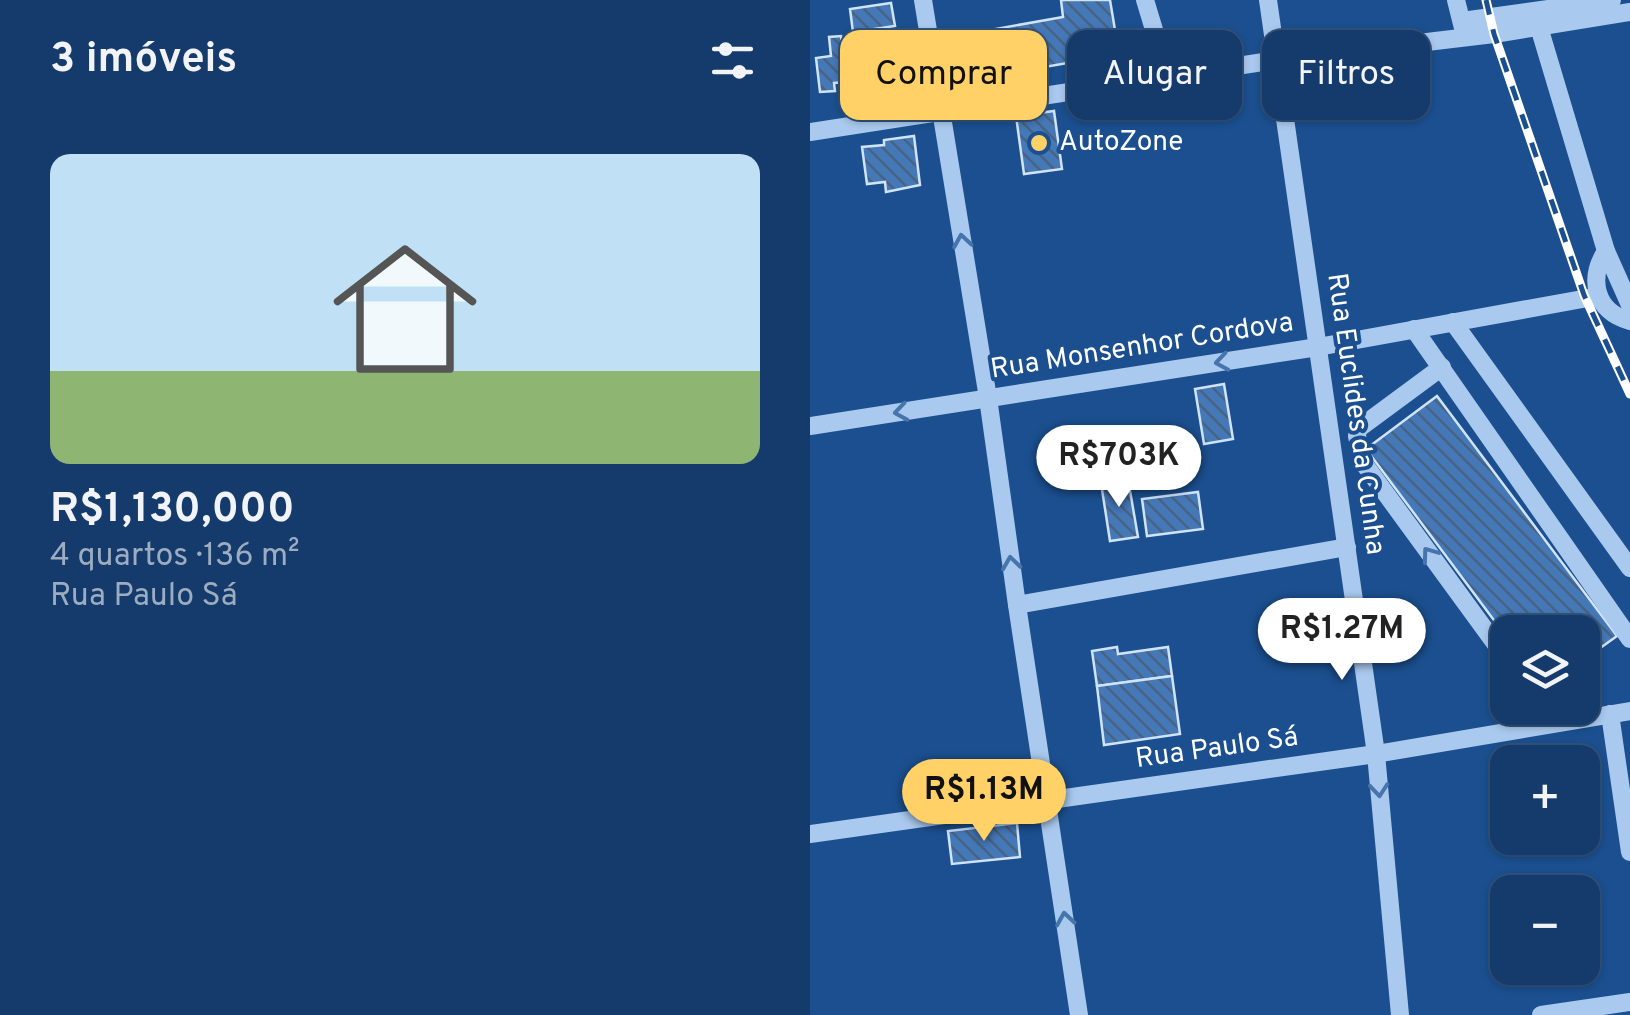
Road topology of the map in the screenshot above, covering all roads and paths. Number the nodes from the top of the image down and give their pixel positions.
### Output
1 (923, 0) edge
2 (1146, 0) edge
3 (1268, 0) edge
4 (1456, 0) edge
5 (1612, 0) edge
6 (1630, 12) edge
7 (1539, 27) junction
8 (1464, 29) junction
9 (928, 30) edge
10 (1155, 30) edge
11 (1272, 30) edge
12 (1430, 35) edge
13 (889, 120) edge
14 (942, 120) edge
15 (1285, 120) edge
16 (810, 132) edge
17 (1606, 251) junction
18 (1599, 296) junction
19 (1630, 305) edge
20 (1630, 321) edge
21 (1453, 322) junction
22 (1414, 330) junction
23 (1318, 347) junction
24 (1442, 367) junction
25 (988, 398) junction
26 (810, 426) edge
27 (1347, 547) junction
28 (1630, 568) edge
29 (1017, 604) junction
30 (1490, 636) edge
31 (1630, 639) edge
32 (1630, 711) edge
33 (1600, 714) edge
34 (1610, 714) junction
35 (1503, 725) edge
36 (1376, 754) junction
37 (1047, 802) junction
38 (810, 834) edge
39 (1630, 852) edge
40 (1630, 1002) edge
41 (1079, 1015) edge
42 (1400, 1015) edge
43 (1541, 1015) edge

1 - 9 street
2 - 10 street
3 - 11 street, Rua Euclides da Cunha
4 - 8 street
5 - 8 street
6 - 7 street
7 - 8 street
7 - 17 street
8 - 12 street
13 - 16 street
25 -> 14 street
15 - 23 street, Rua Euclides da Cunha
17 - 18 street
17 - 19 street
18 - 20 street
18 - 21 street, Rua Monsenhor Cordova
21 - 22 street, Rua Monsenhor Cordova
21 - 28 street
22 - 23 street, Rua Monsenhor Cordova
22 - 24 street
23 -> 25 street, Rua Monsenhor Cordova
23 - 27 street, Rua Euclides da Cunha
30 -> 24 street
24 - 31 street
25 -> 26 street, Rua Monsenhor Cordova
29 -> 25 street
27 - 29 street
27 - 36 street, Rua Euclides da Cunha
29 - 37 street
32 - 34 street, Rua Paulo Sá
33 - 34 street, Rua Paulo Sá
34 - 39 street
35 - 36 street, Rua Paulo Sá
36 - 37 street, Rua Paulo Sá
36 -> 42 street, Rua Euclides da Cunha
37 - 38 street, Rua Paulo Sá
41 -> 37 street
40 - 43 street

